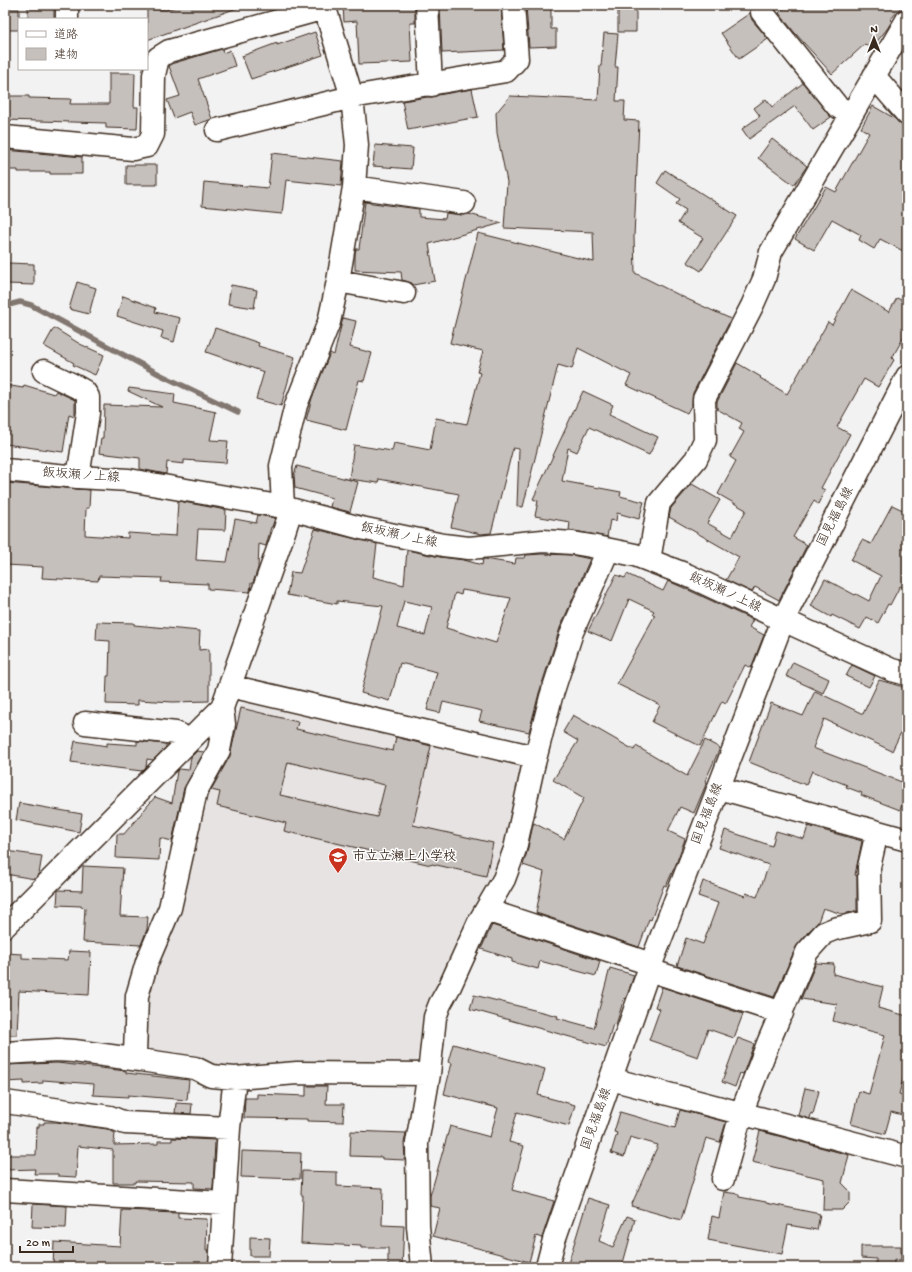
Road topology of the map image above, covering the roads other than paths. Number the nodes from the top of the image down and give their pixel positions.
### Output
1 (67, 5) edge
2 (427, 5) edge
3 (513, 5) edge
4 (763, 5) edge
5 (324, 7) edge
6 (67, 18) edge
7 (907, 20) edge
8 (874, 76) junction
9 (431, 84) junction
10 (352, 97) junction
11 (907, 114) edge
12 (851, 115) junction
13 (217, 130) dead end
14 (5, 137) edge
15 (354, 187) junction
16 (464, 203) dead end
17 (338, 281) junction
18 (404, 293) dead end
19 (44, 371) dead end
20 (907, 377) edge
21 (5, 470) edge
22 (78, 477) junction
23 (287, 508) junction
24 (608, 550) junction
25 (649, 560) junction
26 (783, 620) junction
27 (907, 674) edge
28 (230, 686) junction
29 (222, 708) junction
30 (85, 723) dead end
31 (190, 740) junction
32 (535, 757) junction
33 (718, 788) junction
34 (877, 832) junction
35 (907, 840) edge
36 (486, 910) junction
37 (5, 926) edge
38 (650, 967) junction
39 (782, 1013) junction
40 (5, 1053) edge
41 (140, 1060) junction
42 (428, 1074) junction
43 (235, 1078) junction
44 (611, 1079) junction
45 (5, 1102) edge
46 (741, 1114) junction
47 (229, 1128) junction
48 (907, 1157) edge
49 (723, 1179) dead end
50 (5, 1190) edge
51 (223, 1203) junction
52 (220, 1267) edge
53 (422, 1267) edge
54 (547, 1267) edge

1 - 6 street
2 - 9 street
3 - 9 street
4 - 12 street
5 - 10 street
5 - 14 street
7 - 8 street
8 - 11 street
8 - 12 street
9 - 10 street
10 - 13 street
10 - 15 street
12 - 25 street
15 - 16 street
15 - 17 street
17 - 18 street
17 - 23 street
19 - 22 street
20 - 26 street, 国見福島線
21 - 22 street, 飯坂瀬ノ上線
22 - 23 street, 飯坂瀬ノ上線
23 - 24 street, 飯坂瀬ノ上線
23 - 28 street
24 - 25 street, 飯坂瀬ノ上線
24 - 32 street
25 - 26 street, 飯坂瀬ノ上線
26 - 27 street, 飯坂瀬ノ上線
26 - 33 street, 国見福島線
28 - 29 street
28 - 32 street
29 - 31 street
29 - 41 street
30 - 31 street
31 - 37 street
32 - 36 street
33 - 34 street
33 - 38 street, 国見福島線
34 - 35 street
34 - 39 street
36 - 38 street
36 - 42 street
38 - 39 street
38 - 44 street, 国見福島線
39 - 46 street
40 - 41 street
41 - 43 street
42 - 43 street
42 - 53 street
43 - 47 street
44 - 46 street
44 - 54 street, 国見福島線
45 - 47 street
46 - 48 street
46 - 49 street
47 - 51 street
50 - 51 street
51 - 52 street

